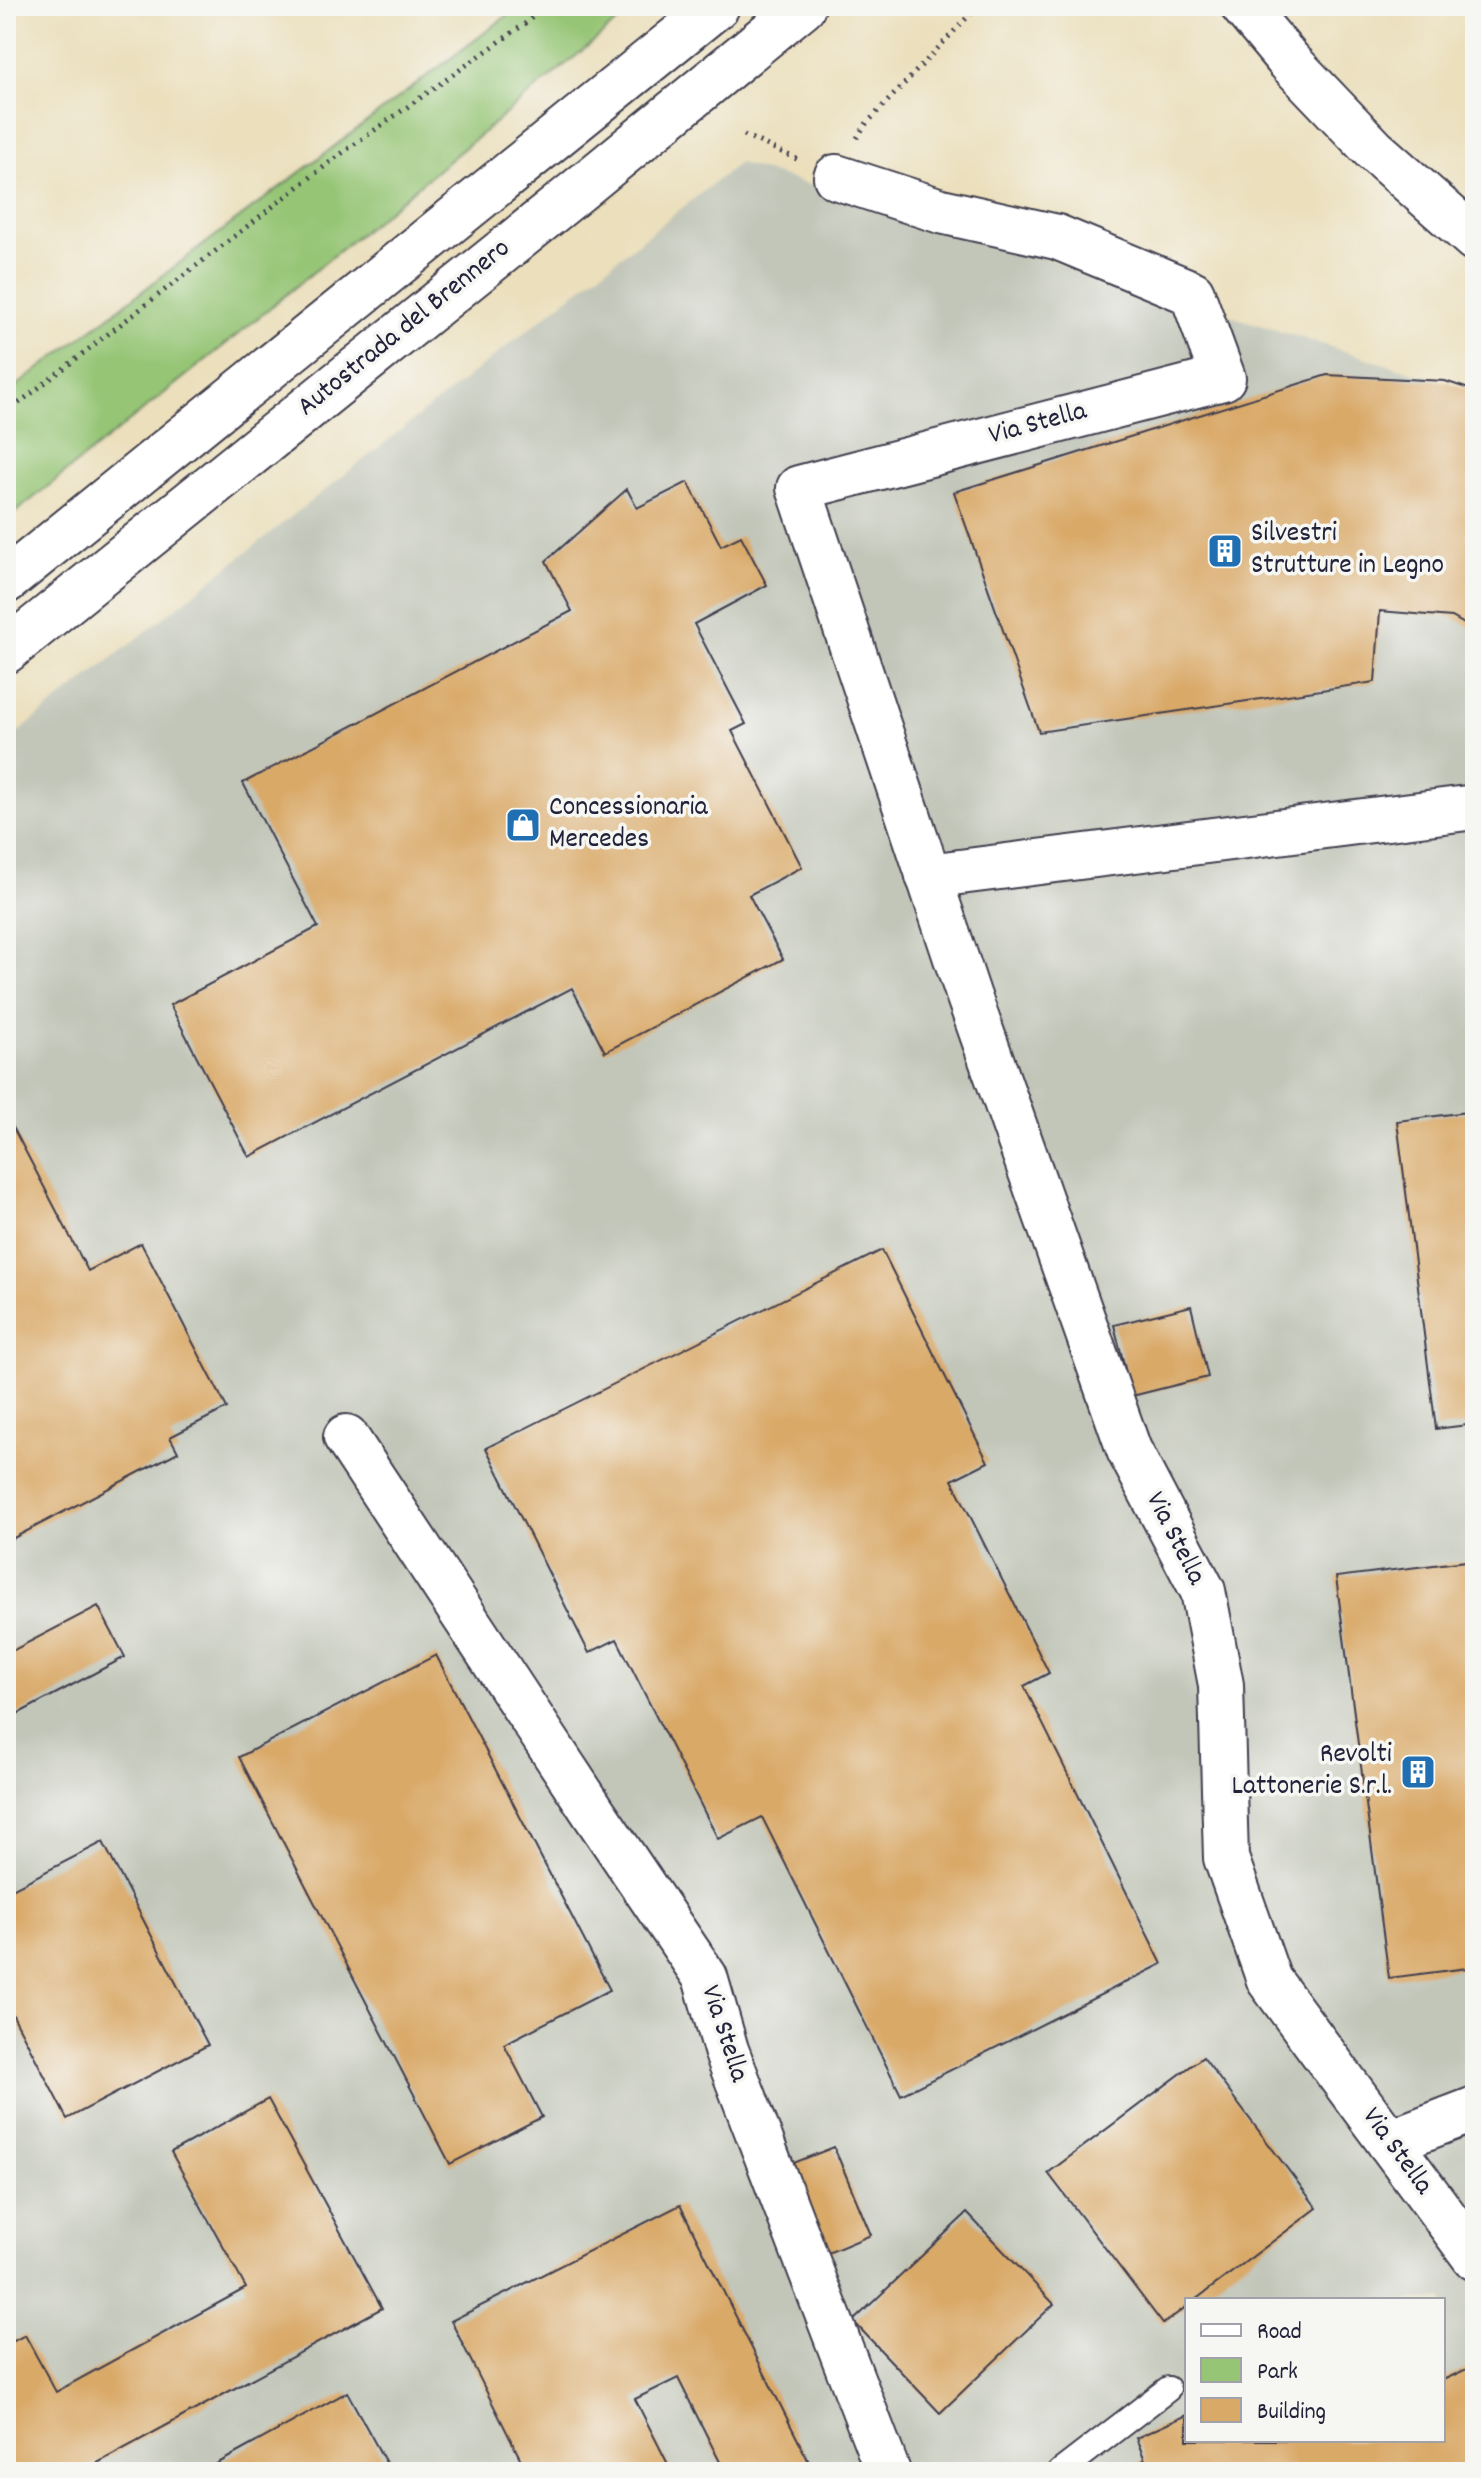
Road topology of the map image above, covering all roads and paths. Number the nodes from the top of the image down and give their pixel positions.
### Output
1 (544, 6) edge
2 (717, 6) edge
3 (803, 6) edge
4 (978, 6) edge
5 (1243, 6) edge
6 (744, 135) dead end
7 (836, 177) junction
8 (1475, 239) edge
9 (6, 413) edge
10 (6, 581) edge
11 (6, 651) edge
12 (1475, 807) edge
13 (928, 876) junction
14 (346, 1437) dead end
15 (1475, 2109) edge
16 (1389, 2142) junction
17 (1475, 2258) edge
18 (1168, 2389) dead end
19 (888, 2472) edge
20 (1060, 2472) edge

1 - 9 path
2 - 10 main road, Autostrada del Brennero
3 - 11 main road, Autostrada del Brennero
4 - 7 path
5 - 8 main road
6 - 7 path
7 - 13 main road, Via Stella
12 - 13 main road
13 - 16 main road, Via Stella
14 - 19 main road, Via Stella
15 - 16 main road
16 - 17 main road, Via Stella
18 - 20 lane

